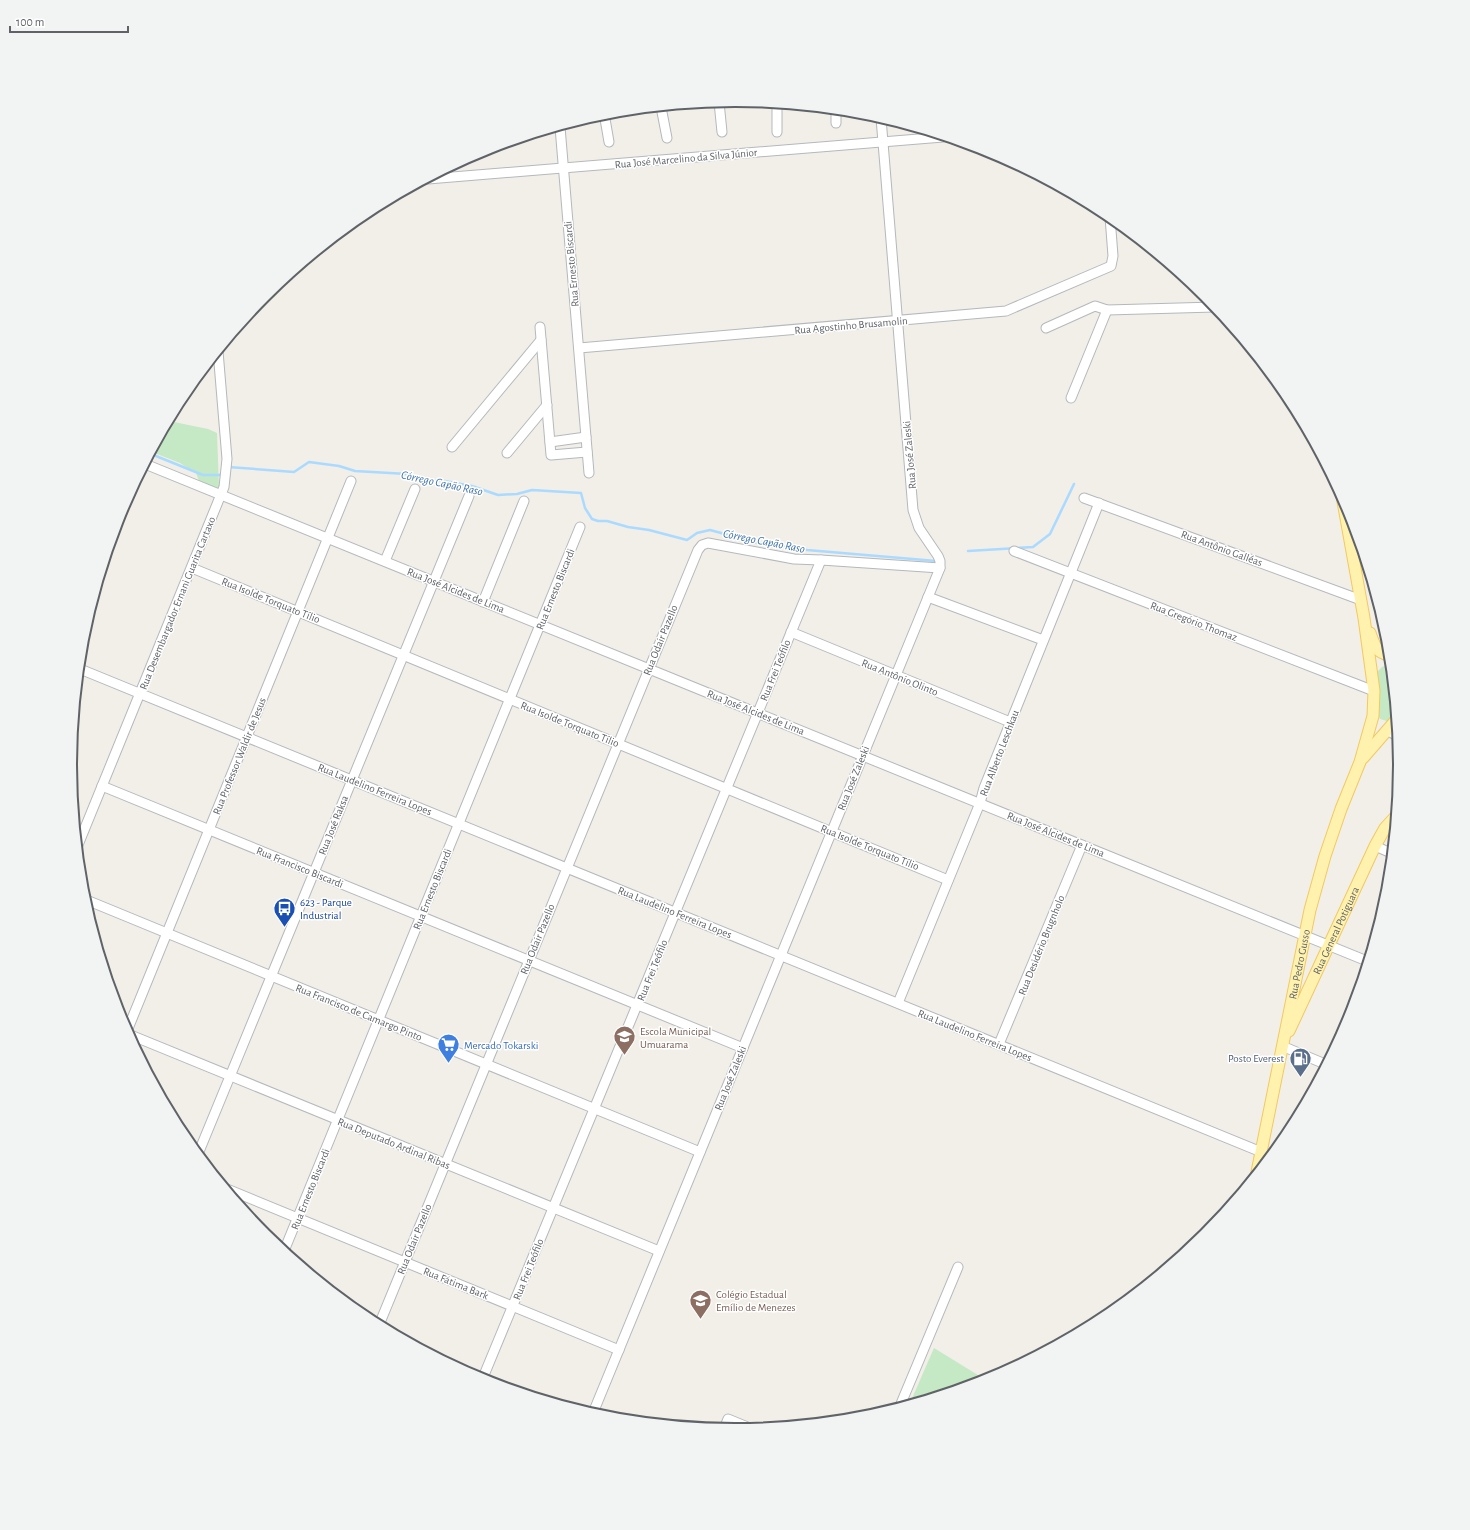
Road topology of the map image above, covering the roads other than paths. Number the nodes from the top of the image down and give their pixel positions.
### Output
1 (720, 107) edge
2 (777, 108) edge
3 (662, 112) edge
4 (836, 116) edge
5 (605, 120) edge
6 (836, 123) dead end
7 (881, 124) edge
8 (560, 130) edge
9 (722, 132) dead end
10 (777, 132) dead end
11 (667, 138) dead end
12 (933, 138) edge
13 (609, 142) dead end
14 (883, 142) junction
15 (563, 168) junction
16 (438, 178) edge
17 (1111, 225) edge
18 (1207, 307) edge
19 (1107, 310) junction
20 (898, 321) junction
21 (540, 327) dead end
22 (1046, 328) dead end
23 (541, 340) junction
24 (578, 348) junction
25 (219, 357) edge
26 (1071, 398) dead end
27 (547, 405) junction
28 (586, 437) junction
29 (550, 442) junction
30 (452, 447) dead end
31 (587, 452) junction
32 (507, 453) dead end
33 (149, 466) edge
34 (589, 473) dead end
35 (351, 481) dead end
36 (414, 489) dead end
37 (221, 495) junction
38 (469, 496) dead end
39 (1084, 498) dead end
40 (524, 501) dead end
41 (1099, 502) junction
42 (1347, 524) edge
43 (580, 527) dead end
44 (328, 538) junction
45 (1014, 551) dead end
46 (821, 560) junction
47 (385, 562) junction
48 (192, 568) junction
49 (940, 568) junction
50 (1070, 573) junction
51 (434, 581) junction
52 (928, 597) junction
53 (1361, 600) junction
54 (484, 602) junction
55 (298, 612) junction
56 (1364, 618) junction
57 (540, 625) junction
58 (791, 632) junction
59 (1043, 640) junction
60 (1383, 652) edge
61 (404, 655) junction
62 (1383, 656) edge
63 (1370, 665) junction
64 (648, 669) junction
65 (85, 670) edge
66 (896, 676) junction
67 (1374, 691) junction
68 (140, 693) junction
69 (510, 699) junction
70 (758, 713) junction
71 (1010, 722) junction
72 (1372, 722) junction
73 (1392, 724) edge
74 (1387, 730) junction
75 (1392, 733) edge
76 (247, 737) junction
77 (618, 743) junction
78 (863, 756) junction
79 (1360, 762) junction
80 (352, 780) junction
81 (102, 786) junction
82 (727, 788) junction
83 (980, 803) junction
84 (1390, 822) edge
85 (459, 824) junction
86 (209, 830) junction
87 (832, 832) junction
88 (81, 837) edge
89 (1082, 845) junction
90 (1375, 846) junction
91 (1387, 851) edge
92 (567, 868) junction
93 (314, 872) junction
94 (948, 880) junction
95 (92, 903) edge
96 (675, 912) junction
97 (421, 916) junction
98 (167, 933) junction
99 (1304, 935) junction
100 (1330, 946) junction
101 (781, 955) junction
102 (528, 960) junction
103 (1363, 960) edge
104 (271, 976) junction
105 (898, 1003) junction
106 (637, 1005) junction
107 (379, 1020) junction
108 (130, 1024) edge
109 (136, 1037) edge
110 (999, 1044) junction
111 (1282, 1046) junction
112 (743, 1048) junction
113 (1322, 1063) edge
114 (486, 1064) junction
115 (230, 1076) junction
116 (594, 1108) junction
117 (338, 1120) junction
118 (200, 1148) edge
119 (700, 1152) junction
120 (1266, 1154) edge
121 (445, 1164) junction
122 (234, 1192) edge
123 (553, 1208) junction
124 (298, 1218) junction
125 (286, 1246) edge
126 (659, 1251) junction
127 (405, 1262) junction
128 (958, 1267) dead end
129 (513, 1306) junction
130 (381, 1319) edge
131 (619, 1350) junction
132 (485, 1374) edge
133 (902, 1402) edge
134 (594, 1407) edge
135 (726, 1423) edge
136 (738, 1423) edge

1 - 9 street
2 - 10 street
3 - 11 street
4 - 6 street
5 - 13 street
7 - 14 street, Rua José Zaleski
8 - 15 street, Rua Ernesto Biscardi
12 - 14 street, Rua José Marcelino da Silva Júnior
14 - 15 street, Rua José Marcelino da Silva Júnior
14 - 20 street, Rua José Zaleski
15 - 16 street, Rua José Marcelino da Silva Júnior
15 - 24 street, Rua Ernesto Biscardi
17 - 20 street, Rua Agostinho Brusamolin
18 - 19 street
19 - 22 street
19 - 26 street
20 - 24 street, Rua Agostinho Brusamolin
20 - 49 street, Rua José Zaleski
21 - 23 street
23 - 27 street
23 - 30 street
24 - 28 street, Rua Ernesto Biscardi
25 - 37 street, Rua Desembargador Ernani Guarita Cartaxo
27 - 29 street
27 - 32 street
28 - 29 street
28 - 31 street, Rua Ernesto Biscardi
29 - 31 street
31 - 34 street, Rua Ernesto Biscardi
33 - 37 street, Rua José Alcides de Lima
35 - 44 street, Rua Professor Waldir de Jesus
36 - 47 street
37 - 44 street, Rua José Alcides de Lima
37 - 48 street, Rua Desembargador Ernani Guarita Cartaxo
38 - 51 street, Rua José Raksa
39 - 41 street, Rua Antônio Galléas
40 - 54 street
41 - 50 street, Rua Alberto Leschkau
41 - 53 street, Rua Antônio Galléas
42 - 53 main road, Rua Pedro Gusso
43 - 57 street, Rua Ernesto Biscardi
44 - 47 street, Rua José Alcides de Lima
44 - 55 street, Rua Professor Waldir de Jesus
45 - 50 street, Rua Gregório Thomaz
46 - 49 street
46 - 58 street, Rua Frei Teófilo
46 - 64 street, Rua Odair Pazello
47 - 51 street, Rua José Alcides de Lima
48 - 55 street, Rua Isolde Torquato Tílio
48 - 68 street, Rua Desembargador Ernani Guarita Cartaxo
49 - 52 street, Rua José Zaleski
50 - 59 street, Rua Alberto Leschkau
50 - 67 street, Rua Gregório Thomaz
51 - 54 street, Rua José Alcides de Lima
51 - 61 street, Rua José Raksa
52 - 59 street
52 - 66 street, Rua José Zaleski
53 - 56 main road, Rua Pedro Gusso
54 - 57 street, Rua José Alcides de Lima
55 - 61 street, Rua Isolde Torquato Tílio
55 - 76 street, Rua Professor Waldir de Jesus
56 - 60 main road, Rua Pedro Gusso
56 - 63 main road, Rua Pedro Gusso
57 - 64 street, Rua José Alcides de Lima
57 - 69 street, Rua Ernesto Biscardi
58 - 66 street, Rua Antônio Olinto
58 - 70 street, Rua Frei Teófilo
59 - 71 street, Rua Alberto Leschkau
61 - 69 street, Rua Isolde Torquato Tílio
61 - 80 street, Rua José Raksa
62 - 63 main road
63 - 67 main road, Rua Pedro Gusso
64 - 70 street, Rua José Alcides de Lima
64 - 77 street, Rua Odair Pazello
65 - 68 street, Rua Laudelino Ferreira Lopes
66 - 71 street, Rua Antônio Olinto
66 - 78 street, Rua José Zaleski
67 - 72 main road, Rua Pedro Gusso
68 - 76 street, Rua Laudelino Ferreira Lopes
68 - 81 street, Rua Desembargador Ernani Guarita Cartaxo
69 - 77 street, Rua Isolde Torquato Tílio
69 - 85 street, Rua Ernesto Biscardi
70 - 78 street, Rua José Alcides de Lima
70 - 82 street, Rua Frei Teófilo
71 - 83 street, Rua Alberto Leschkau
72 - 74 main road
72 - 79 main road, Rua Pedro Gusso
73 - 74 main road, Rua Pedro Gusso
74 - 75 street
74 - 79 main road, Rua Pedro Gusso
76 - 80 street, Rua Laudelino Ferreira Lopes
76 - 86 street, Rua Professor Waldir de Jesus
77 - 82 street, Rua Isolde Torquato Tílio
77 - 92 street, Rua Odair Pazello
78 - 83 street, Rua José Alcides de Lima
78 - 87 street, Rua José Zaleski
79 - 99 main road, Rua Pedro Gusso
80 - 85 street, Rua Laudelino Ferreira Lopes
80 - 93 street, Rua José Raksa
81 - 86 street, Rua Francisco Biscardi
81 - 88 street, Rua Desembargador Ernani Guarita Cartaxo
82 - 87 street, Rua Isolde Torquato Tílio
82 - 96 street, Rua Frei Teófilo
83 - 89 street, Rua José Alcides de Lima
83 - 94 street, Rua Alberto Leschkau
84 - 90 main road, Rua General Potiguara
85 - 92 street, Rua Laudelino Ferreira Lopes
85 - 97 street, Rua Ernesto Biscardi
86 - 93 street, Rua Francisco Biscardi
86 - 98 street, Rua Professor Waldir de Jesus
87 - 94 street, Rua Isolde Torquato Tílio
87 - 101 street, Rua José Zaleski
89 - 99 street, Rua José Alcides de Lima
89 - 110 street, Rua Desidério Brugnholo
90 - 91 street
90 - 100 main road, Rua General Potiguara
92 - 96 street, Rua Laudelino Ferreira Lopes
92 - 102 street, Rua Odair Pazello
93 - 97 street, Rua Francisco Biscardi
93 - 104 street, Rua José Raksa
94 - 105 street, Rua Alberto Leschkau
95 - 98 street, Rua Francisco de Camargo Pinto
96 - 101 street, Rua Laudelino Ferreira Lopes
96 - 106 street, Rua Frei Teófilo
97 - 102 street, Rua Francisco Biscardi
97 - 107 street, Rua Ernesto Biscardi
98 - 104 street, Rua Francisco de Camargo Pinto
98 - 108 street, Rua Professor Waldir de Jesus
99 - 100 street, Rua José Alcides de Lima
99 - 111 main road, Rua Pedro Gusso
100 - 103 street, Rua José Alcides de Lima
100 - 111 main road, Rua General Potiguara
101 - 105 street, Rua Laudelino Ferreira Lopes
101 - 112 street, Rua José Zaleski
102 - 106 street, Rua Francisco Biscardi
102 - 114 street, Rua Odair Pazello
104 - 107 street, Rua Francisco de Camargo Pinto
104 - 115 street, Rua José Raksa
105 - 110 street, Rua Laudelino Ferreira Lopes
106 - 112 street, Rua Francisco Biscardi
106 - 116 street, Rua Frei Teófilo
107 - 114 street, Rua Francisco de Camargo Pinto
107 - 117 street, Rua Ernesto Biscardi
109 - 115 street, Rua Deputado Ardinal Ribas
110 - 120 street, Rua Laudelino Ferreira Lopes
111 - 113 street
111 - 120 main road, Rua Pedro Gusso
112 - 119 street, Rua José Zaleski
114 - 116 street, Rua Francisco de Camargo Pinto
114 - 121 street, Rua Odair Pazello
115 - 117 street, Rua Deputado Ardinal Ribas
115 - 118 street, Rua José Raksa
116 - 119 street, Rua Francisco de Camargo Pinto
116 - 123 street, Rua Frei Teófilo
117 - 121 street, Rua Deputado Ardinal Ribas
117 - 124 street, Rua Ernesto Biscardi
119 - 126 street, Rua José Zaleski
121 - 123 street, Rua Deputado Ardinal Ribas
121 - 127 street, Rua Odair Pazello
122 - 124 street, Rua Fátima Bark
123 - 126 street, Rua Deputado Ardinal Ribas
123 - 129 street, Rua Frei Teófilo
124 - 125 street, Rua Ernesto Biscardi
124 - 127 street, Rua Fátima Bark
126 - 131 street, Rua José Zaleski
127 - 129 street, Rua Fátima Bark
127 - 130 street, Rua Odair Pazello
128 - 133 street
129 - 131 street, Rua Fátima Bark
129 - 132 street, Rua Frei Teófilo
131 - 134 street, Rua José Zaleski
135 - 136 street

